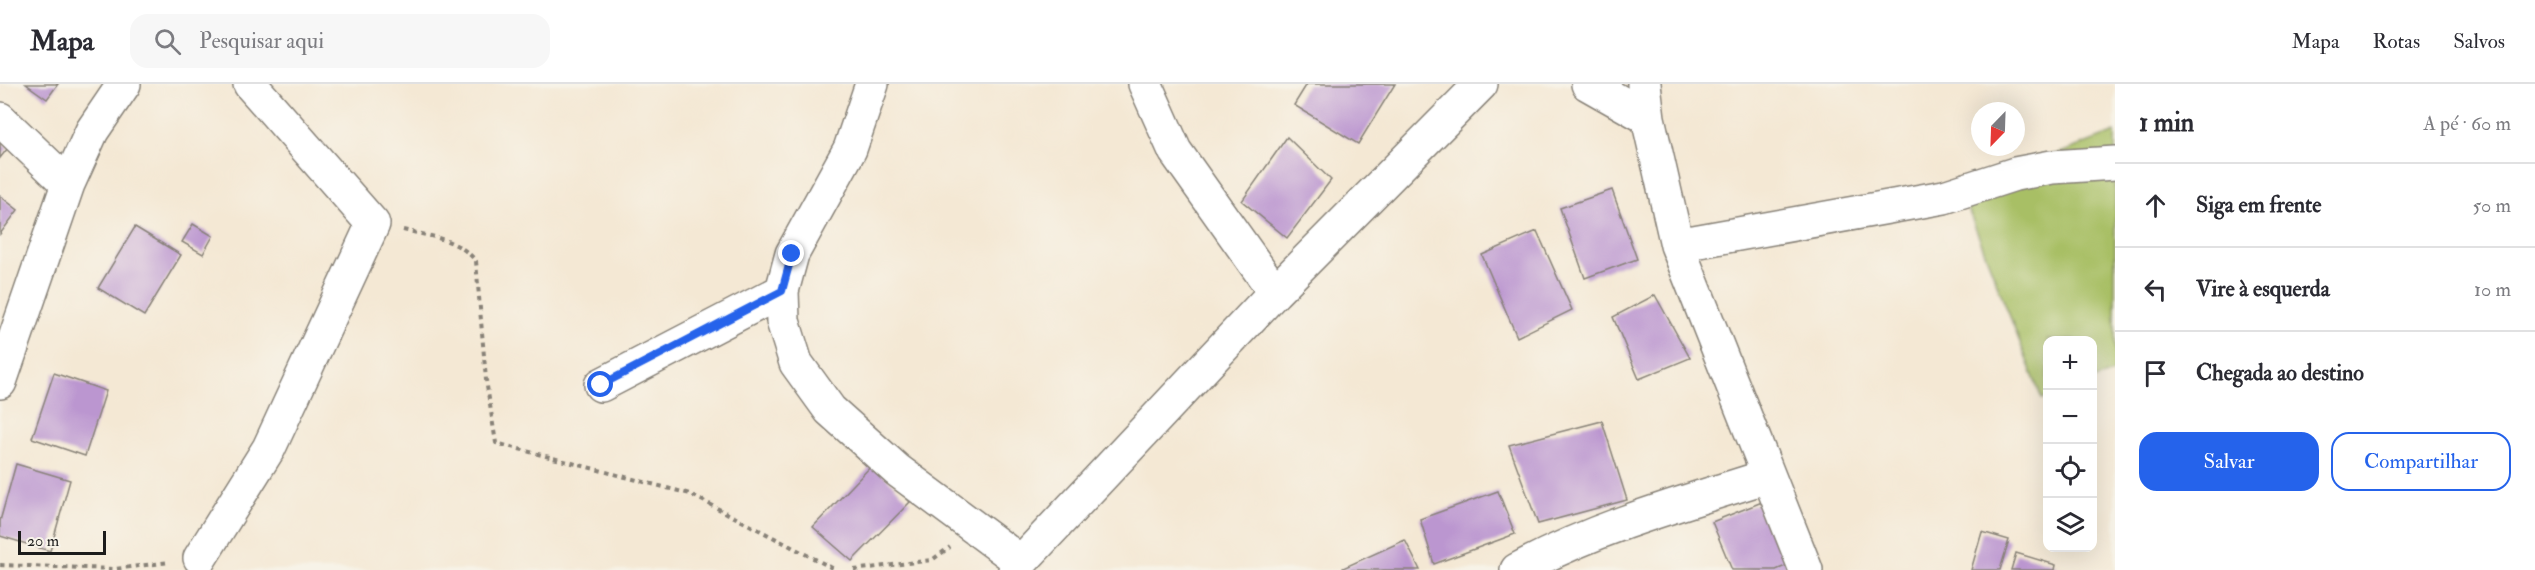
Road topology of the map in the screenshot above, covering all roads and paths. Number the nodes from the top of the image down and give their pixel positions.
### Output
1 (124, 84) edge
2 (250, 84) edge
3 (872, 84) edge
4 (1145, 84) edge
5 (1481, 84) edge
6 (1588, 84) edge
7 (1644, 84) edge
8 (1648, 118) junction
9 (0, 119) edge
10 (2115, 163) edge
11 (68, 183) junction
12 (373, 224) junction
13 (1677, 245) junction
14 (782, 291) junction
15 (1275, 291) junction
16 (0, 382) edge
17 (601, 385) dead end
18 (1768, 476) junction
19 (975, 528) junction
20 (200, 558) joint
21 (0, 565) edge
22 (1018, 566) edge
23 (836, 570) edge
24 (854, 570) edge
25 (1517, 570) edge
26 (1806, 570) edge

1 - 11 street
2 - 12 street
3 - 14 street
4 - 15 street
5 - 15 street
6 - 8 street
7 - 8 street
8 - 13 street
9 - 11 street
10 - 13 street
11 - 16 street
12 - 20 street
12 - 23 path
13 - 18 street
14 - 17 street
14 - 19 street
15 - 22 street
18 - 25 street
18 - 26 street
19 - 22 street
19 - 24 path
20 - 21 path

